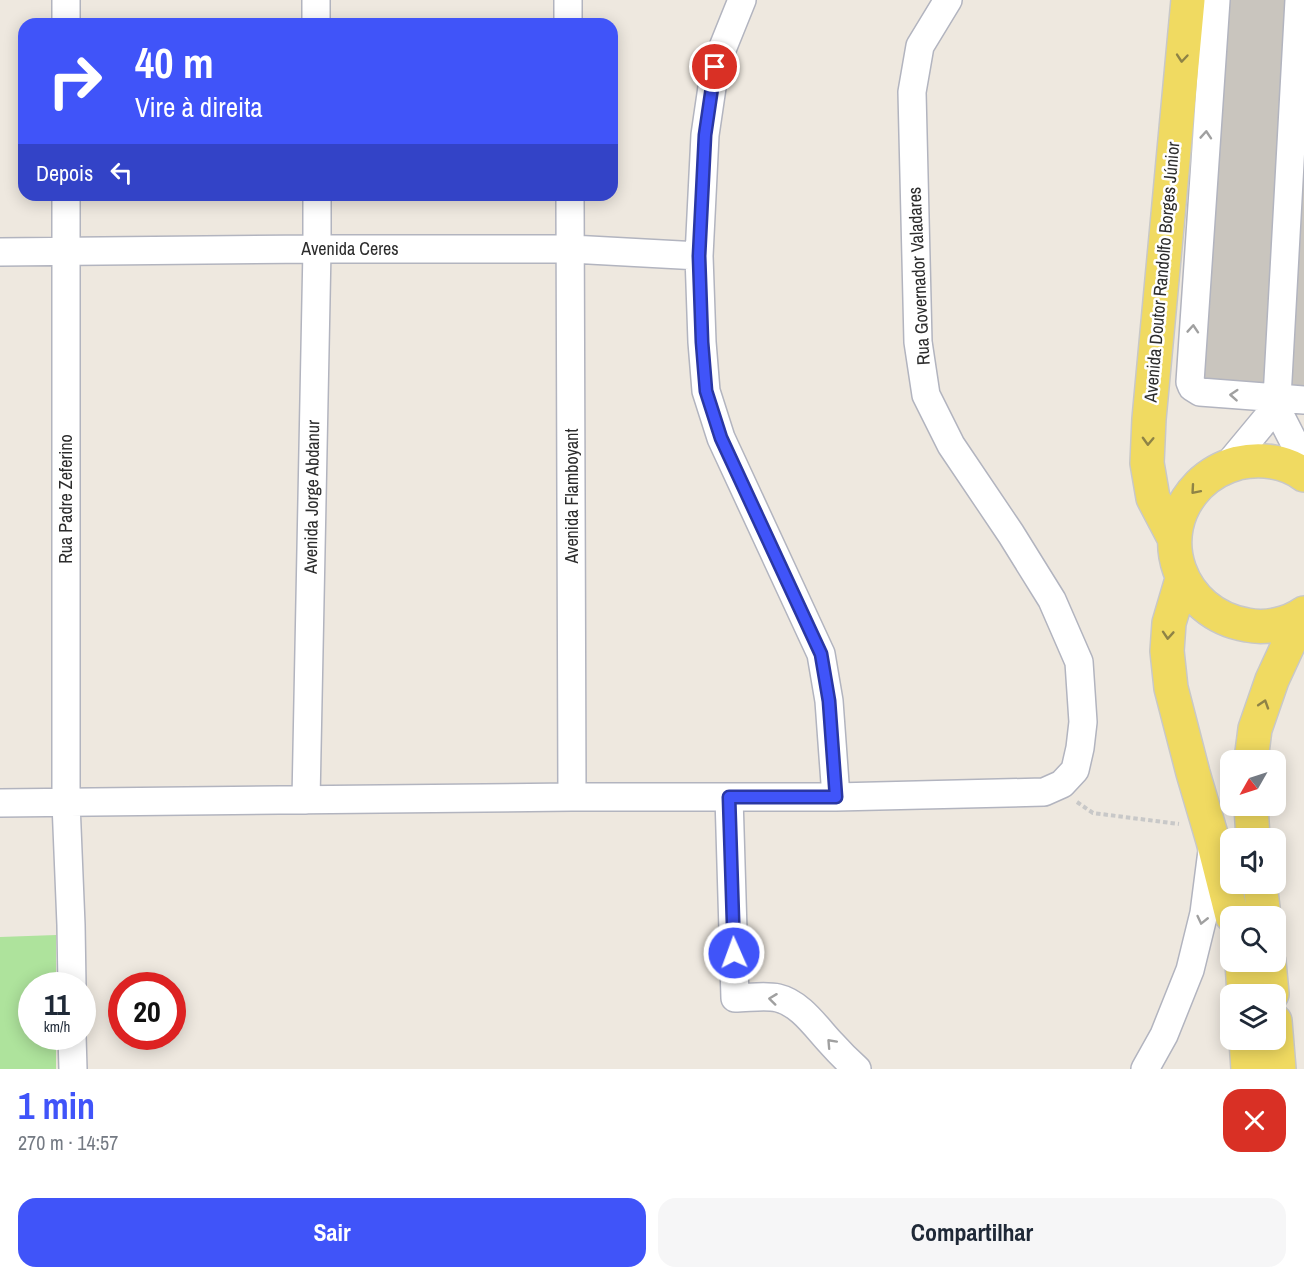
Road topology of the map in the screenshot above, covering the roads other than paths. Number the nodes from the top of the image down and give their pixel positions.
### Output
1 (66, 0) edge
2 (316, 0) edge
3 (568, 0) edge
4 (742, 0) edge
5 (948, 0) edge
6 (1188, 0) edge
7 (1216, 0) edge
8 (1299, 0) edge
9 (66, 18) edge
10 (316, 18) edge
11 (568, 18) edge
12 (66, 201) edge
13 (317, 201) edge
14 (570, 201) edge
15 (317, 249) junction
16 (571, 249) junction
17 (65, 251) junction
18 (0, 252) edge
19 (699, 256) junction
20 (1304, 400) edge
21 (1276, 402) junction
22 (1304, 462) edge
23 (1227, 466) junction
24 (1304, 475) edge
25 (1174, 538) junction
26 (1182, 579) junction
27 (1303, 614) edge
28 (1252, 750) edge
29 (572, 797) junction
30 (729, 797) junction
31 (836, 797) junction
32 (306, 800) junction
33 (0, 803) edge
34 (66, 803) junction
35 (1210, 831) junction
36 (1230, 906) edge
37 (72, 972) edge
38 (72, 1050) edge
39 (1247, 1050) edge
40 (1277, 1050) edge
41 (73, 1069) edge
42 (857, 1069) edge
43 (1145, 1069) edge
44 (1248, 1069) edge
45 (1279, 1069) edge

1 - 9 street
2 - 10 street
3 - 11 street
4 - 19 street
5 - 31 street, Rua Governador Valadares
6 -> 25 main road, Avenida Doutor Randolfo Borges Júnior
21 -> 7 street
8 - 21 street
12 - 17 street, Rua Padre Zeferino
13 - 15 street, Avenida Jorge Abdanur
14 - 16 street, Avenida Flamboyant
15 - 16 street, Avenida Ceres
15 - 17 street, Avenida Ceres
15 - 32 street, Avenida Jorge Abdanur
16 - 19 street, Avenida Ceres
16 - 29 street, Avenida Flamboyant
17 - 18 street, Avenida Ceres
17 - 34 street, Rua Padre Zeferino
19 - 31 street
20 - 21 street
21 - 22 street
21 - 23 street
23 - 24 main road
23 -> 25 main road
25 - 26 main road
26 - 27 main road
26 -> 35 main road
28 -> 27 main road
29 - 30 street
29 - 32 street
30 - 31 street
42 -> 30 street
32 - 34 street
33 - 34 street
34 - 37 street, Rua Padre Zeferino
35 - 36 main road
35 -> 43 street
38 - 41 street
39 - 44 main road
40 - 45 main road

